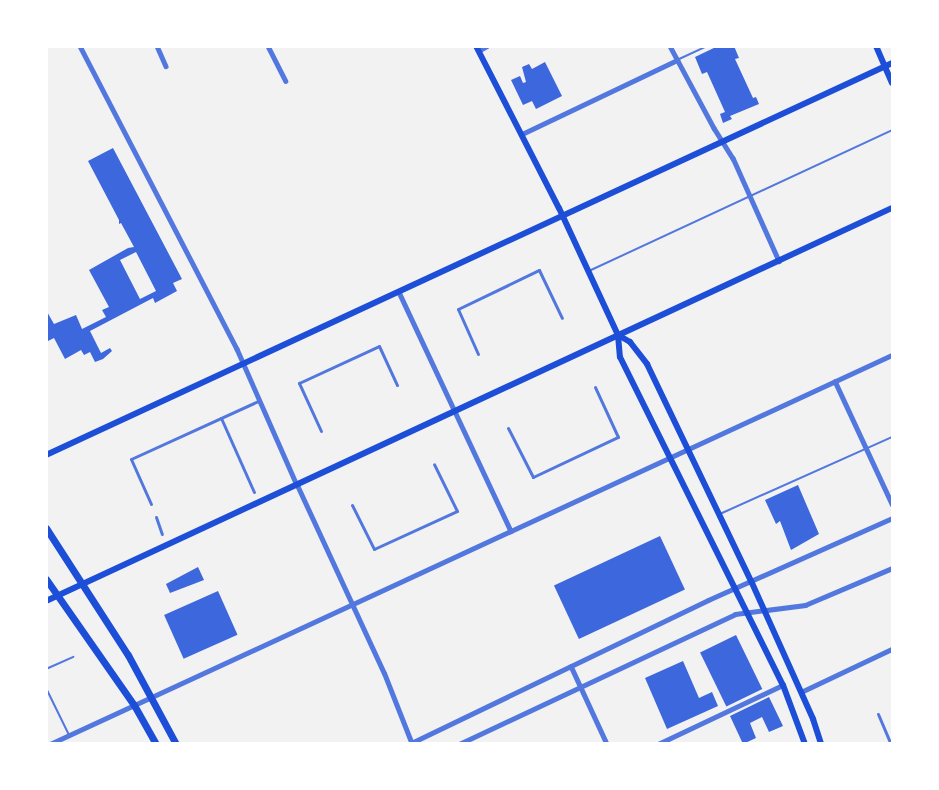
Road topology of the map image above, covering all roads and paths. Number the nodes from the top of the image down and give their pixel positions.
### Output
1 (80, 46) edge
2 (157, 46) edge
3 (268, 46) edge
4 (487, 46) edge
5 (670, 46) edge
6 (707, 46) edge
7 (876, 46) edge
8 (477, 49) edge
9 (677, 60) junction
10 (892, 63) edge
11 (166, 66) dead end
12 (885, 67) junction
13 (285, 81) dead end
14 (892, 83) edge
15 (892, 130) edge
16 (522, 134) junction
17 (723, 142) junction
18 (750, 196) junction
19 (892, 208) edge
20 (563, 217) junction
21 (779, 261) junction
22 (588, 271) junction
23 (399, 292) junction
24 (562, 318) dead end
25 (618, 335) junction
26 (478, 354) dead end
27 (892, 355) edge
28 (243, 365) junction
29 (835, 381) junction
30 (396, 386) dead end
31 (595, 387) dead end
32 (258, 401) junction
33 (454, 411) junction
34 (220, 418) junction
35 (508, 428) dead end
36 (321, 431) dead end
37 (892, 437) edge
38 (688, 449) junction
39 (867, 449) junction
40 (46, 455) edge
41 (671, 457) junction
42 (434, 464) dead end
43 (297, 485) junction
44 (254, 492) dead end
45 (151, 504) dead end
46 (892, 504) edge
47 (352, 505) dead end
48 (719, 514) junction
49 (156, 517) dead end
50 (892, 518) edge
51 (46, 528) edge
52 (511, 531) junction
53 (162, 534) dead end
54 (892, 568) edge
55 (46, 579) edge
56 (752, 583) junction
57 (82, 585) junction
58 (737, 589) junction
59 (58, 596) junction
60 (46, 601) edge
61 (352, 604) junction
62 (765, 612) junction
63 (748, 613) junction
64 (892, 649) edge
65 (74, 657) dead end
66 (571, 666) junction
67 (46, 669) edge
68 (783, 685) junction
69 (581, 686) junction
70 (46, 688) edge
71 (801, 692) junction
72 (152, 697) junction
73 (134, 705) junction
74 (878, 714) dead end
75 (69, 735) junction
76 (411, 743) edge
77 (50, 744) edge
78 (156, 744) edge
79 (176, 744) edge
80 (459, 744) edge
81 (607, 744) edge
82 (658, 744) edge
83 (806, 744) edge
84 (821, 744) edge
85 (891, 744) edge

1 - 28 street
2 - 11 street
3 - 13 street
4 - 8 street
5 - 9 street
6 - 9 lane
7 - 12 main road
8 - 16 main road
9 - 16 street
9 - 17 street
10 - 12 main road
12 - 14 main road
12 - 17 main road
15 - 18 lane
16 - 20 main road
17 - 18 street
17 - 20 main road
18 - 21 street
18 - 22 lane
19 - 21 main road
20 - 22 main road
20 - 23 main road
21 - 25 main road
22 - 25 main road
23 - 28 main road
23 - 33 street
24 - 26 street
25 - 33 main road
25 - 38 main road
25 - 41 main road
27 - 29 street
28 - 32 street
28 - 40 main road
29 - 38 street
29 - 39 street
30 - 36 street
31 - 35 street
32 - 34 street
32 - 43 street
33 - 43 main road
33 - 52 street
34 - 44 street
34 - 45 street
37 - 39 lane
38 - 41 street
38 - 48 main road
39 - 46 street
39 - 48 lane
41 - 52 street
41 - 58 main road
42 - 47 street
43 - 57 main road
43 - 61 street
48 - 56 main road
49 - 53 street
50 - 56 street
51 - 57 main road
52 - 61 street
54 - 62 street
55 - 59 main road
56 - 58 street
56 - 62 main road
57 - 59 main road
57 - 72 main road
58 - 63 main road
58 - 66 street
59 - 60 main road
59 - 73 main road
61 - 72 street
61 - 76 street
62 - 63 street
62 - 71 main road
63 - 68 main road
63 - 69 street
64 - 71 street
65 - 67 lane
66 - 69 street
66 - 76 street
68 - 82 street
68 - 83 main road
69 - 80 street
69 - 81 street
70 - 75 lane
71 - 84 main road
72 - 73 street
72 - 79 main road
73 - 75 street
73 - 78 main road
74 - 85 street
75 - 77 street

